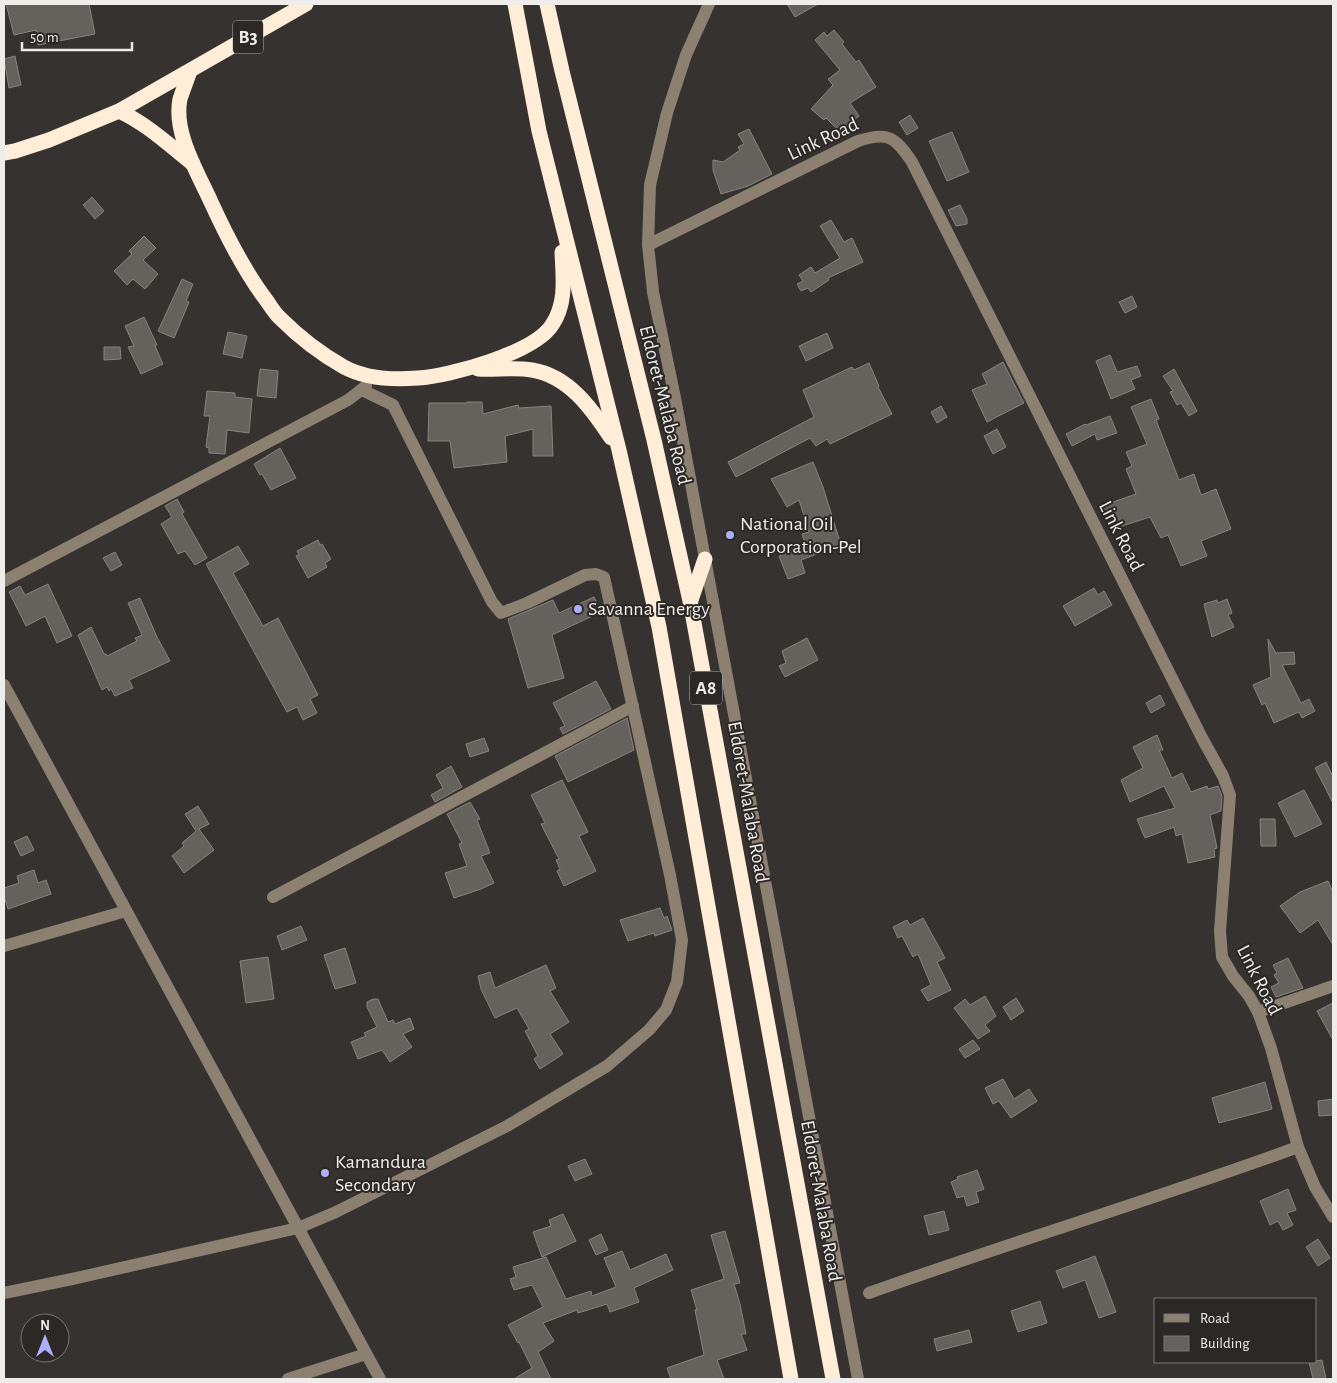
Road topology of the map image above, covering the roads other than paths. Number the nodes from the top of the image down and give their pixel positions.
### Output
1 (306, 4) edge
2 (515, 4) edge
3 (547, 4) edge
4 (709, 4) edge
5 (190, 70) junction
6 (120, 112) junction
7 (4, 153) edge
8 (194, 165) junction
9 (559, 208) junction
10 (648, 245) junction
11 (464, 369) junction
12 (375, 377) junction
13 (362, 390) junction
14 (619, 450) junction
15 (705, 559) junction
16 (4, 581) edge
17 (690, 601) junction
18 (4, 685) edge
19 (633, 706) junction
20 (273, 897) dead end
21 (126, 911) junction
22 (4, 946) edge
23 (1333, 986) edge
24 (1258, 1012) junction
25 (1298, 1147) junction
26 (1333, 1217) edge
27 (298, 1228) junction
28 (4, 1293) edge
29 (869, 1293) dead end
30 (366, 1354) junction
31 (288, 1379) edge
32 (380, 1379) edge
33 (790, 1379) edge
34 (833, 1379) edge
35 (858, 1379) edge

1 - 5 highway, B3
2 - 9 highway, A8
3 - 17 highway, Eldoret-Malaba Road / A8
4 - 10 street, Eldoret-Malaba Road
5 - 6 highway, B3
5 - 8 highway
6 - 7 highway, B3
6 - 8 highway
8 - 12 highway
9 - 11 highway
9 - 14 highway, A8
10 - 15 street, Eldoret-Malaba Road
10 - 24 street, Link Road
11 - 12 highway
11 - 14 highway
12 - 13 street
13 - 16 street
13 - 19 street
14 - 33 highway, A8
15 - 17 highway
15 - 35 street, Eldoret-Malaba Road
17 - 34 highway, Eldoret-Malaba Road / A8
18 - 21 street
19 - 20 street
19 - 27 street
21 - 22 street
21 - 27 street
23 - 24 street
24 - 25 street, Link Road
25 - 26 street, Link Road
25 - 29 street
27 - 28 street
27 - 30 street
30 - 31 street
30 - 32 street

